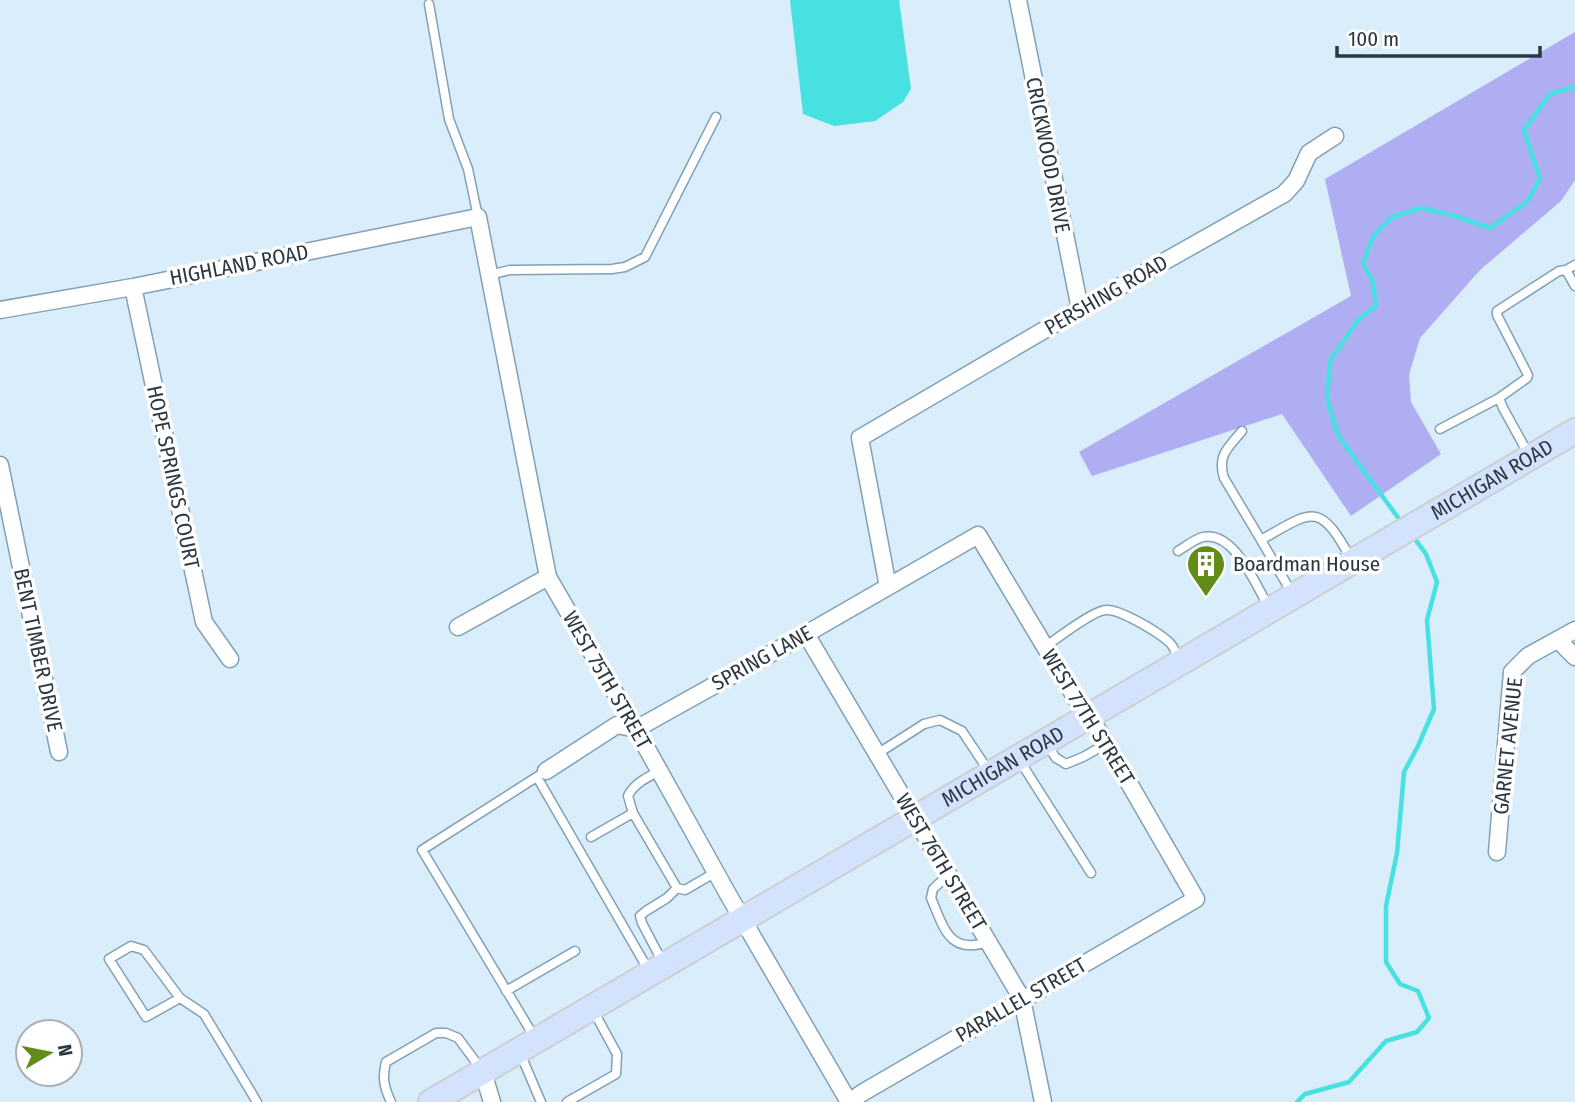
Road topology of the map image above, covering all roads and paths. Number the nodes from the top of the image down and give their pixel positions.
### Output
1 (1018, 0) edge
2 (429, 4) dead end
3 (716, 117) dead end
4 (1335, 136) dead end
5 (478, 217) junction
6 (1575, 265) edge
7 (1566, 270) junction
8 (489, 275) junction
9 (1575, 286) edge
10 (133, 287) junction
11 (1080, 309) junction
12 (0, 310) edge
13 (1499, 398) junction
14 (1440, 429) dead end
15 (1242, 431) dead end
16 (1575, 431) edge
17 (1530, 457) junction
18 (0, 465) edge
19 (978, 535) joint
20 (1261, 540) junction
21 (1178, 551) dead end
22 (1353, 561) junction
23 (548, 577) junction
24 (888, 587) junction
25 (1293, 596) junction
26 (1270, 610) junction
27 (458, 627) dead end
28 (1575, 630) edge
29 (806, 634) junction
30 (1558, 640) junction
31 (1045, 646) junction
32 (1575, 657) edge
33 (230, 659) dead end
34 (1181, 663) junction
35 (1089, 717) junction
36 (636, 729) junction
37 (1045, 743) junction
38 (1106, 744) junction
39 (59, 752) dead end
40 (877, 754) junction
41 (1018, 758) junction
42 (660, 771) junction
43 (541, 774) junction
44 (990, 775) junction
45 (633, 813) junction
46 (915, 819) junction
47 (591, 837) dead end
48 (1497, 852) dead end
49 (716, 872) junction
50 (1091, 873) dead end
51 (948, 875) junction
52 (677, 888) junction
53 (1196, 899) joint
54 (743, 920) junction
55 (988, 942) junction
56 (575, 951) dead end
57 (658, 970) junction
58 (506, 991) junction
59 (180, 999) junction
60 (1021, 999) junction
61 (592, 1008) junction
62 (528, 1045) junction
63 (483, 1072) junction
64 (257, 1102) edge
65 (391, 1102) edge
66 (431, 1102) edge
67 (492, 1102) edge
68 (541, 1102) edge
69 (567, 1102) edge
70 (849, 1102) edge
71 (1043, 1102) edge

1 - 11 street, CRICKWOOD DRIVE
2 - 5 lane
3 - 8 lane
4 - 11 street, PERSHING ROAD
5 - 8 street, WEST 75TH STREET
5 - 10 street, HIGHLAND ROAD
6 - 7 lane
7 - 9 lane
7 - 13 lane
8 - 23 street, WEST 75TH STREET
10 - 12 street, HIGHLAND ROAD
10 - 33 street, HOPE SPRINGS COURT
11 - 24 street, PERSHING ROAD
13 - 14 lane
13 - 17 lane
15 - 20 lane
16 - 17 main road, MICHIGAN ROAD
17 - 22 main road, MICHIGAN ROAD
18 - 39 street, BENT TIMBER DRIVE
19 - 24 street, SPRING LANE
19 - 31 street, WEST 77TH STREET
20 - 22 lane
20 - 25 lane
21 - 26 lane
22 - 25 main road, MICHIGAN ROAD
23 - 27 street
23 - 36 street, WEST 75TH STREET
24 - 29 street, SPRING LANE
25 - 26 main road, MICHIGAN ROAD
26 - 34 main road, MICHIGAN ROAD
28 - 30 street, GARNET AVENUE
29 - 36 street, SPRING LANE
29 - 40 street, WEST 76TH STREET
30 - 32 street
30 - 48 street, GARNET AVENUE
31 - 34 lane
31 - 35 street, WEST 77TH STREET
34 - 35 main road, MICHIGAN ROAD
35 - 37 main road, MICHIGAN ROAD
35 - 38 street, WEST 77TH STREET
36 - 42 street, WEST 75TH STREET
36 - 43 street, SPRING LANE
37 - 38 lane
37 - 41 main road, MICHIGAN ROAD
38 - 53 street, WEST 77TH STREET
40 - 44 lane
40 - 46 street, WEST 76TH STREET
41 - 44 main road, MICHIGAN ROAD
41 - 50 lane
42 - 45 lane
42 - 49 street, WEST 75TH STREET
43 - 57 lane
43 - 58 lane
44 - 46 main road, MICHIGAN ROAD
45 - 47 lane
45 - 52 lane
46 - 51 street, WEST 76TH STREET
46 - 54 main road, MICHIGAN ROAD
49 - 52 lane
49 - 54 street, WEST 75TH STREET
51 - 55 street, WEST 76TH STREET
51 - 55 lane
52 - 57 lane
53 - 60 street, PARALLEL STREET
54 - 57 main road, MICHIGAN ROAD
54 - 70 street, WEST 75TH STREET
55 - 60 street, WEST 76TH STREET
56 - 58 lane
57 - 61 main road, MICHIGAN ROAD
58 - 62 lane
59 - 59 lane
59 - 64 lane
60 - 70 street, PARALLEL STREET
60 - 71 street, WEST 76TH STREET
61 - 62 main road, MICHIGAN ROAD
61 - 69 lane
62 - 63 main road, MICHIGAN ROAD
62 - 68 lane
63 - 65 lane
63 - 66 main road, MICHIGAN ROAD
63 - 67 street

